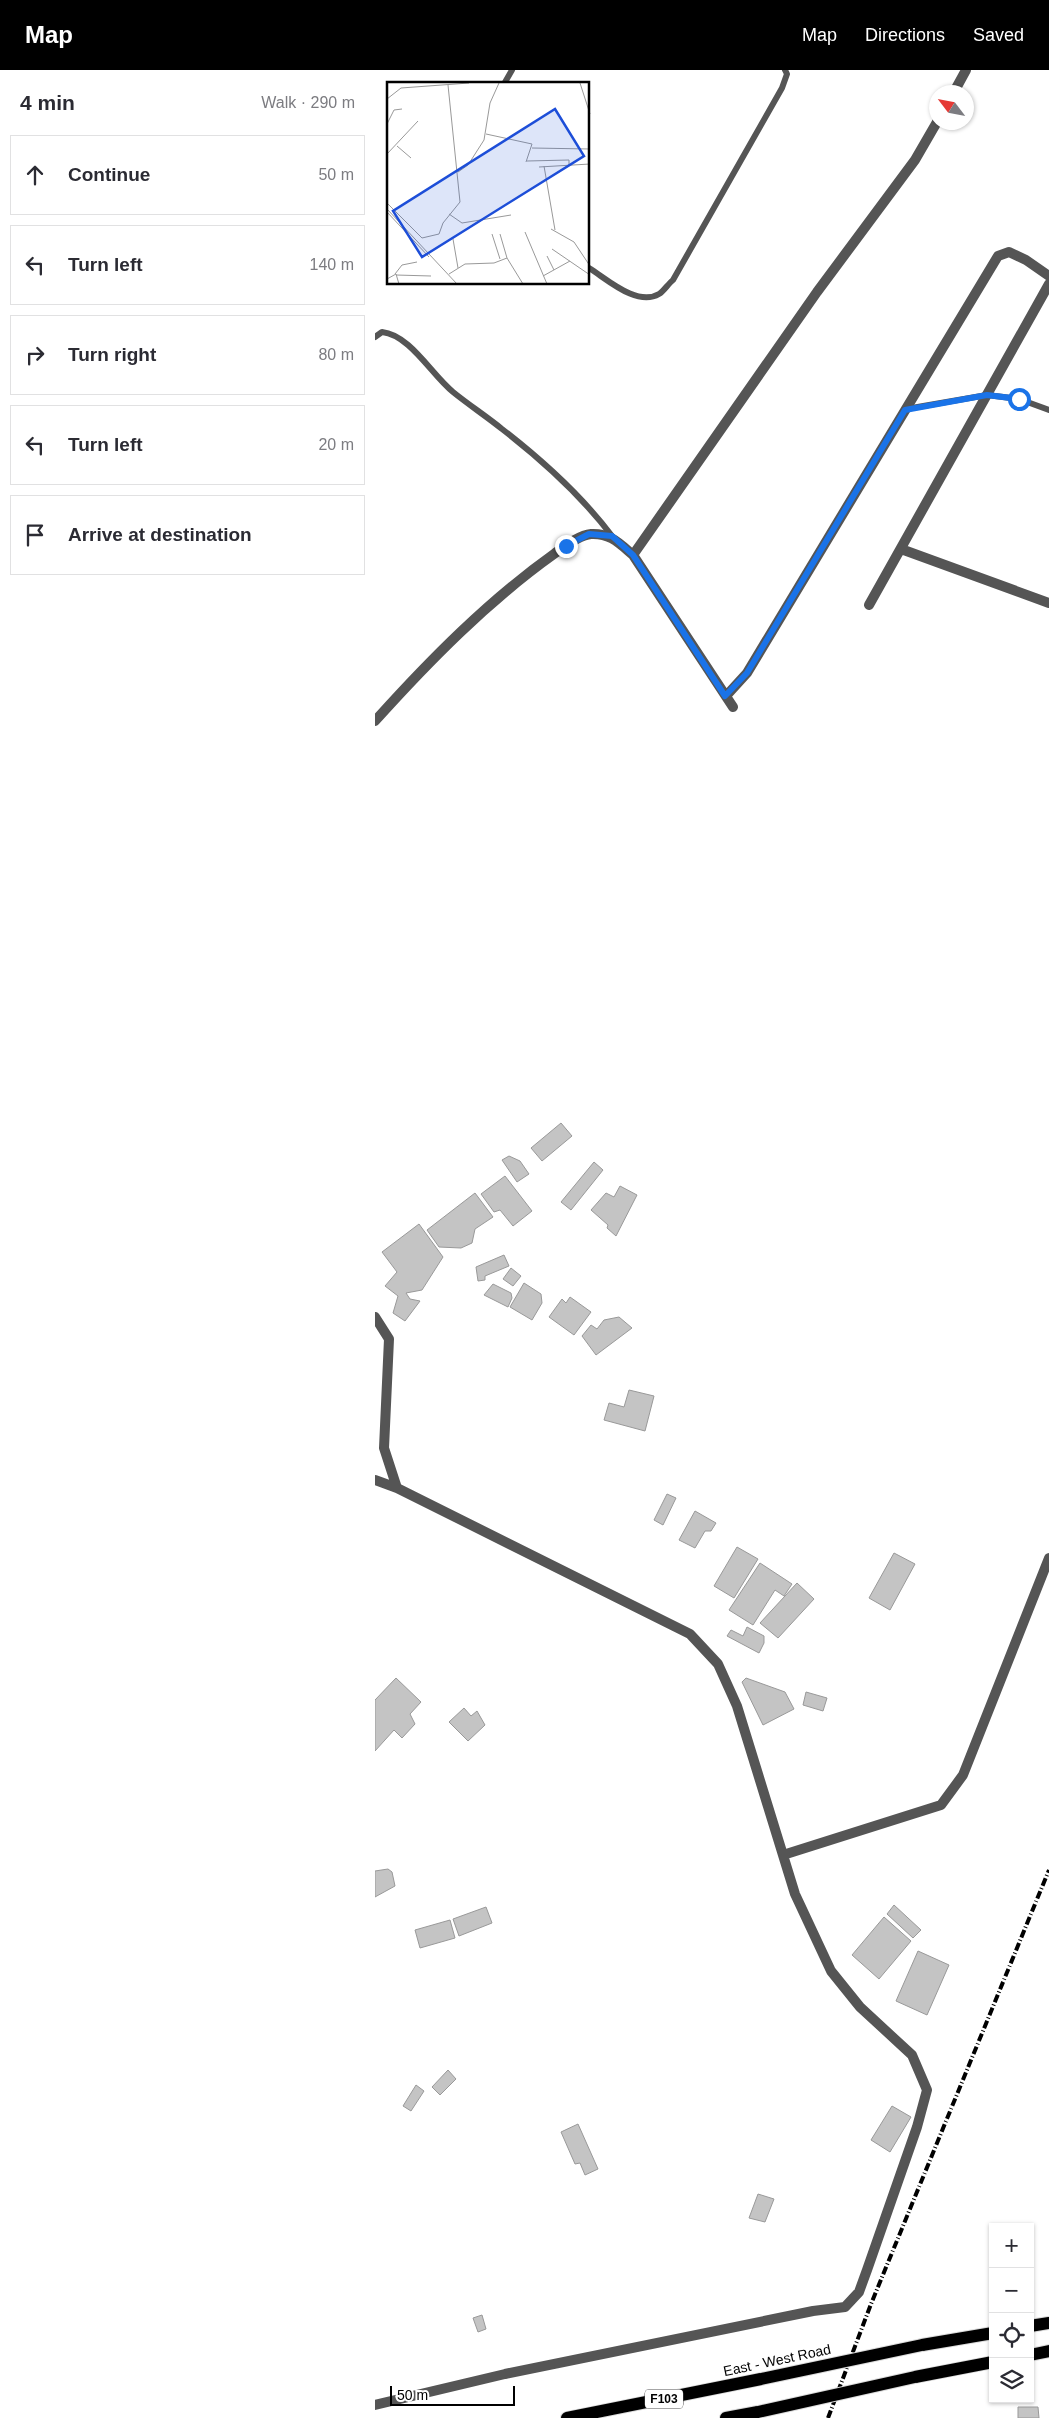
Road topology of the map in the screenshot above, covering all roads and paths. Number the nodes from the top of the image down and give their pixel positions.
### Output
1 (511, 70) edge
2 (785, 70) edge
3 (966, 70) edge
4 (505, 82) edge
5 (958, 85) edge
6 (932, 130) edge
7 (590, 269) edge
8 (1049, 276) edge
9 (1049, 284) edge
10 (375, 337) edge
11 (987, 395) junction
12 (905, 410) junction
13 (1049, 410) edge
14 (612, 536) junction
15 (901, 549) junction
16 (633, 555) junction
17 (1049, 603) edge
18 (869, 605) dead end
19 (725, 696) junction
20 (733, 708) dead end
21 (375, 721) edge
22 (375, 1317) edge
23 (375, 1480) edge
24 (397, 1488) junction
25 (1049, 1558) edge
26 (783, 1855) junction
27 (1049, 2323) edge
28 (1034, 2325) edge
29 (989, 2333) edge
30 (1049, 2351) edge
31 (1034, 2353) edge
32 (989, 2363) edge
33 (375, 2405) edge
34 (567, 2418) edge
35 (727, 2418) edge

1 - 4 lane
2 - 7 lane
3 - 5 street
6 - 16 street
8 - 12 street
9 - 11 street
10 - 14 lane
11 - 12 lane
11 - 13 lane
11 - 15 street
12 - 19 street
14 - 16 street
14 - 21 street
15 - 17 street
15 - 18 street
16 - 19 street
19 - 20 street
22 - 24 street
23 - 24 street
24 - 26 street
25 - 26 street
26 - 33 street
27 - 28 main road
29 - 34 main road, East - West Road / F103, bridge
30 - 31 main road
32 - 35 main road, bridge

